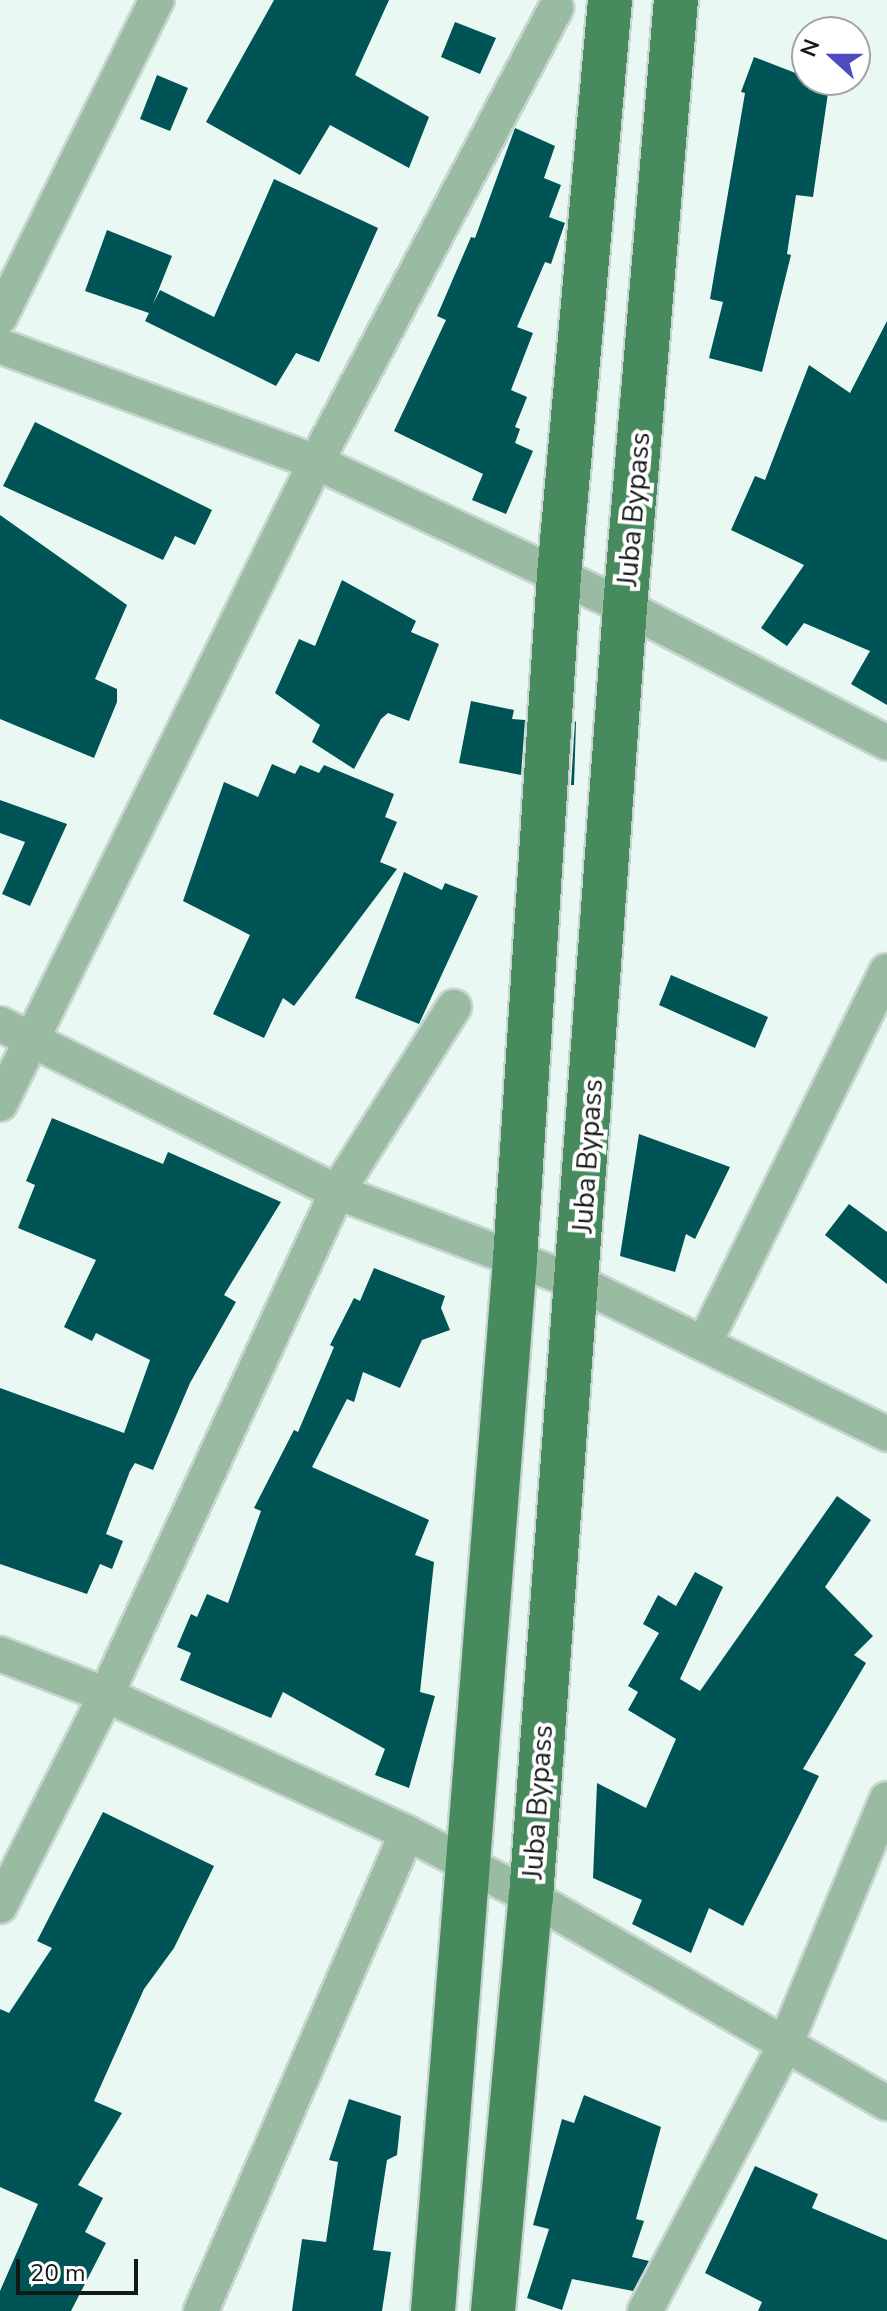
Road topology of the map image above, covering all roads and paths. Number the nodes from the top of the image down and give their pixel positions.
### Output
1 (157, 0) edge
2 (610, 0) edge
3 (676, 0) edge
4 (556, 8) dead end
5 (0, 317) edge
6 (0, 346) edge
7 (316, 462) junction
8 (559, 575) junction
9 (625, 607) junction
10 (887, 743) edge
11 (887, 971) edge
12 (454, 1007) dead end
13 (0, 1024) edge
14 (34, 1041) junction
15 (0, 1104) edge
16 (337, 1192) junction
17 (515, 1259) junction
18 (579, 1283) junction
19 (705, 1342) junction
20 (887, 1434) edge
21 (0, 1654) edge
22 (106, 1695) junction
23 (887, 1799) edge
24 (407, 1833) junction
25 (470, 1866) junction
26 (531, 1897) junction
27 (0, 1906) edge
28 (785, 2045) junction
29 (887, 2103) edge
30 (201, 2311) edge
31 (433, 2311) edge
32 (493, 2311) edge
33 (645, 2311) edge

1 - 5 street
2 - 8 main road
3 - 9 main road, Juba Bypass
4 - 7 street
6 - 7 street
7 - 8 street
7 - 14 street
8 - 9 street
8 - 17 main road
9 - 10 street
9 - 18 main road, Juba Bypass
11 - 19 street
12 - 16 street
13 - 14 street
14 - 15 street
14 - 16 street
16 - 17 street
16 - 22 street
17 - 18 street
17 - 25 main road
18 - 19 street
18 - 26 main road, Juba Bypass
19 - 20 street
21 - 22 street
22 - 24 street
22 - 27 street
23 - 28 street
24 - 25 street
24 - 30 street
25 - 26 street
25 - 31 main road
26 - 28 street
26 - 32 main road, Juba Bypass
28 - 29 street
28 - 33 street

